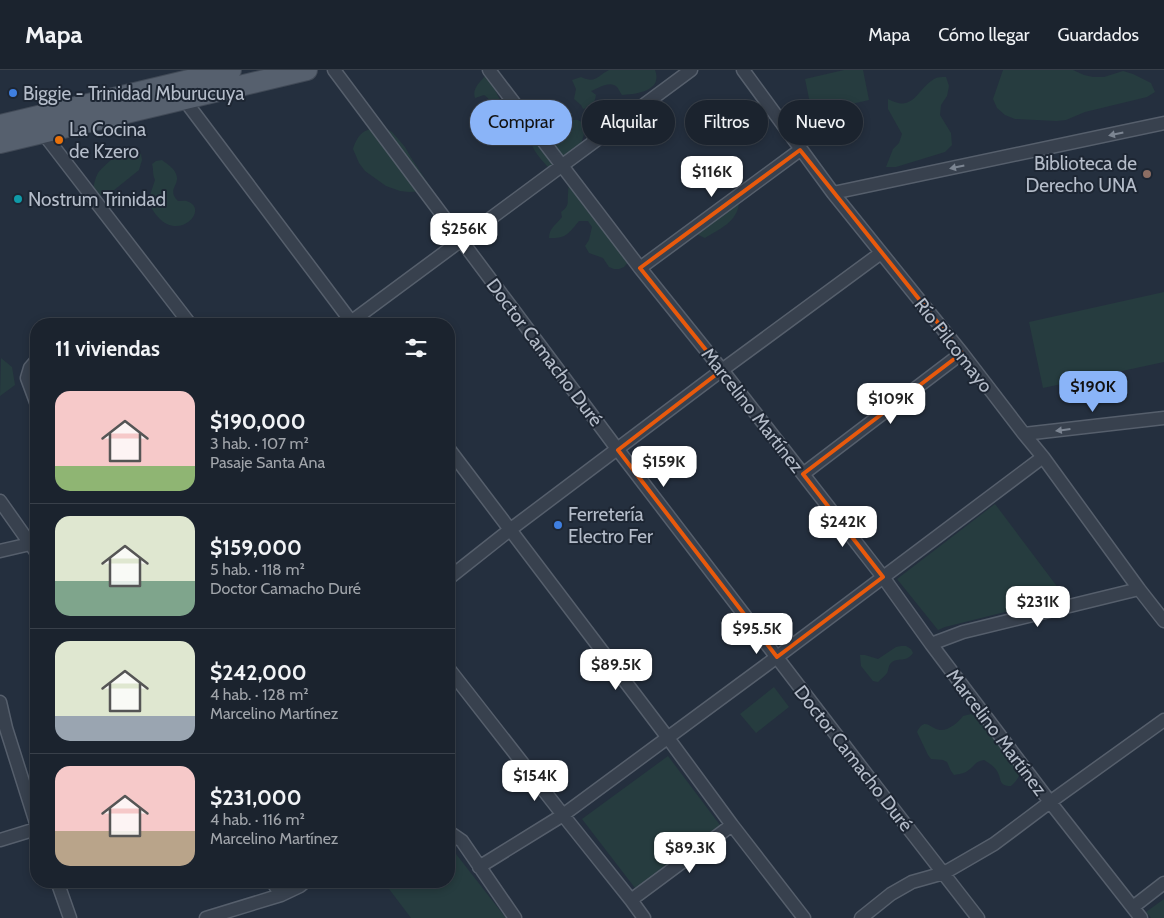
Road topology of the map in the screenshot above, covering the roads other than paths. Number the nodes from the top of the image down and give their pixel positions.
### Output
1 (231, 70) edge
2 (307, 70) edge
3 (334, 70) edge
4 (489, 70) edge
5 (691, 70) edge
6 (743, 70) edge
7 (212, 79) edge
8 (179, 91) junction
9 (40, 124) junction
10 (1164, 124) edge
11 (0, 125) edge
12 (0, 143) edge
13 (800, 150) junction
14 (562, 166) junction
15 (833, 193) junction
16 (461, 240) junction
17 (881, 253) junction
18 (640, 268) junction
19 (186, 318) edge
20 (347, 318) edge
21 (358, 318) edge
22 (962, 353) junction
23 (30, 368) edge
24 (722, 370) junction
25 (30, 386) edge
26 (1164, 418) edge
27 (1024, 434) junction
28 (618, 450) junction
29 (455, 457) edge
30 (1043, 458) junction
31 (803, 474) junction
32 (0, 500) edge
33 (510, 529) junction
34 (30, 540) edge
35 (30, 546) edge
36 (0, 551) edge
37 (455, 573) edge
38 (883, 577) junction
39 (1139, 589) junction
40 (1164, 621) edge
41 (931, 644) junction
42 (777, 657) junction
43 (455, 677) edge
44 (0, 702) edge
45 (1164, 720) edge
46 (668, 738) junction
47 (1050, 802) junction
48 (30, 804) edge
49 (563, 815) junction
50 (732, 826) junction
51 (30, 831) edge
52 (455, 836) edge
53 (0, 840) edge
54 (479, 867) junction
55 (944, 873) junction
56 (1164, 883) edge
57 (59, 888) edge
58 (276, 888) edge
59 (296, 888) edge
60 (281, 895) junction
61 (631, 900) junction
62 (1133, 906) junction
63 (232, 914) edge
64 (70, 918) edge
65 (206, 918) edge
66 (515, 918) edge
67 (644, 918) edge
68 (804, 918) edge
69 (862, 918) edge
70 (978, 918) edge
71 (1141, 918) edge

1 - 7 main road
2 - 7 main road
3 - 16 street, Doctor Camacho Duré
4 - 14 street, Marcelino Martínez
5 - 14 street
6 - 13 street, Río Pilcomayo
7 - 8 main road
8 - 9 main road
8 - 20 street
9 - 11 main road
9 - 12 main road
9 - 19 street
10 -> 15 street
13 - 15 street, Río Pilcomayo
13 - 18 street
14 - 16 street
14 - 18 street, Marcelino Martínez
15 - 17 street, Río Pilcomayo
16 - 21 street
16 - 28 street, Doctor Camacho Duré
17 - 22 street, Río Pilcomayo
17 - 24 street
18 - 24 street, Marcelino Martínez
22 - 27 street, Río Pilcomayo
22 - 31 street
23 - 25 street
24 - 28 street
24 - 31 street, Marcelino Martínez
26 -> 27 street
27 - 30 street, Río Pilcomayo
28 - 33 street
28 - 42 street, Doctor Camacho Duré
29 - 33 street
30 - 38 street
30 - 39 street, Río Pilcomayo
31 - 38 street, Marcelino Martínez
32 - 34 street
33 - 37 street
33 - 46 street
35 - 36 street
38 - 41 street, Marcelino Martínez
38 - 42 street
39 - 40 street, Río Pilcomayo
39 - 41 street
41 - 47 street, Marcelino Martínez
42 - 46 street
42 - 55 street, Doctor Camacho Duré
43 - 49 street
44 - 48 street
45 - 47 street
46 - 49 street
46 - 50 street
47 - 55 street
47 - 62 street, Marcelino Martínez
49 - 54 street
49 - 61 street
50 - 61 street
50 - 68 street
51 - 53 street
52 - 54 street
54 - 66 street
55 - 69 street
55 - 70 street, Doctor Camacho Duré
56 - 62 street
57 - 64 street
58 - 60 street
59 - 60 street
60 - 63 street
61 - 67 street
62 - 71 street, Marcelino Martínez
63 - 65 street

